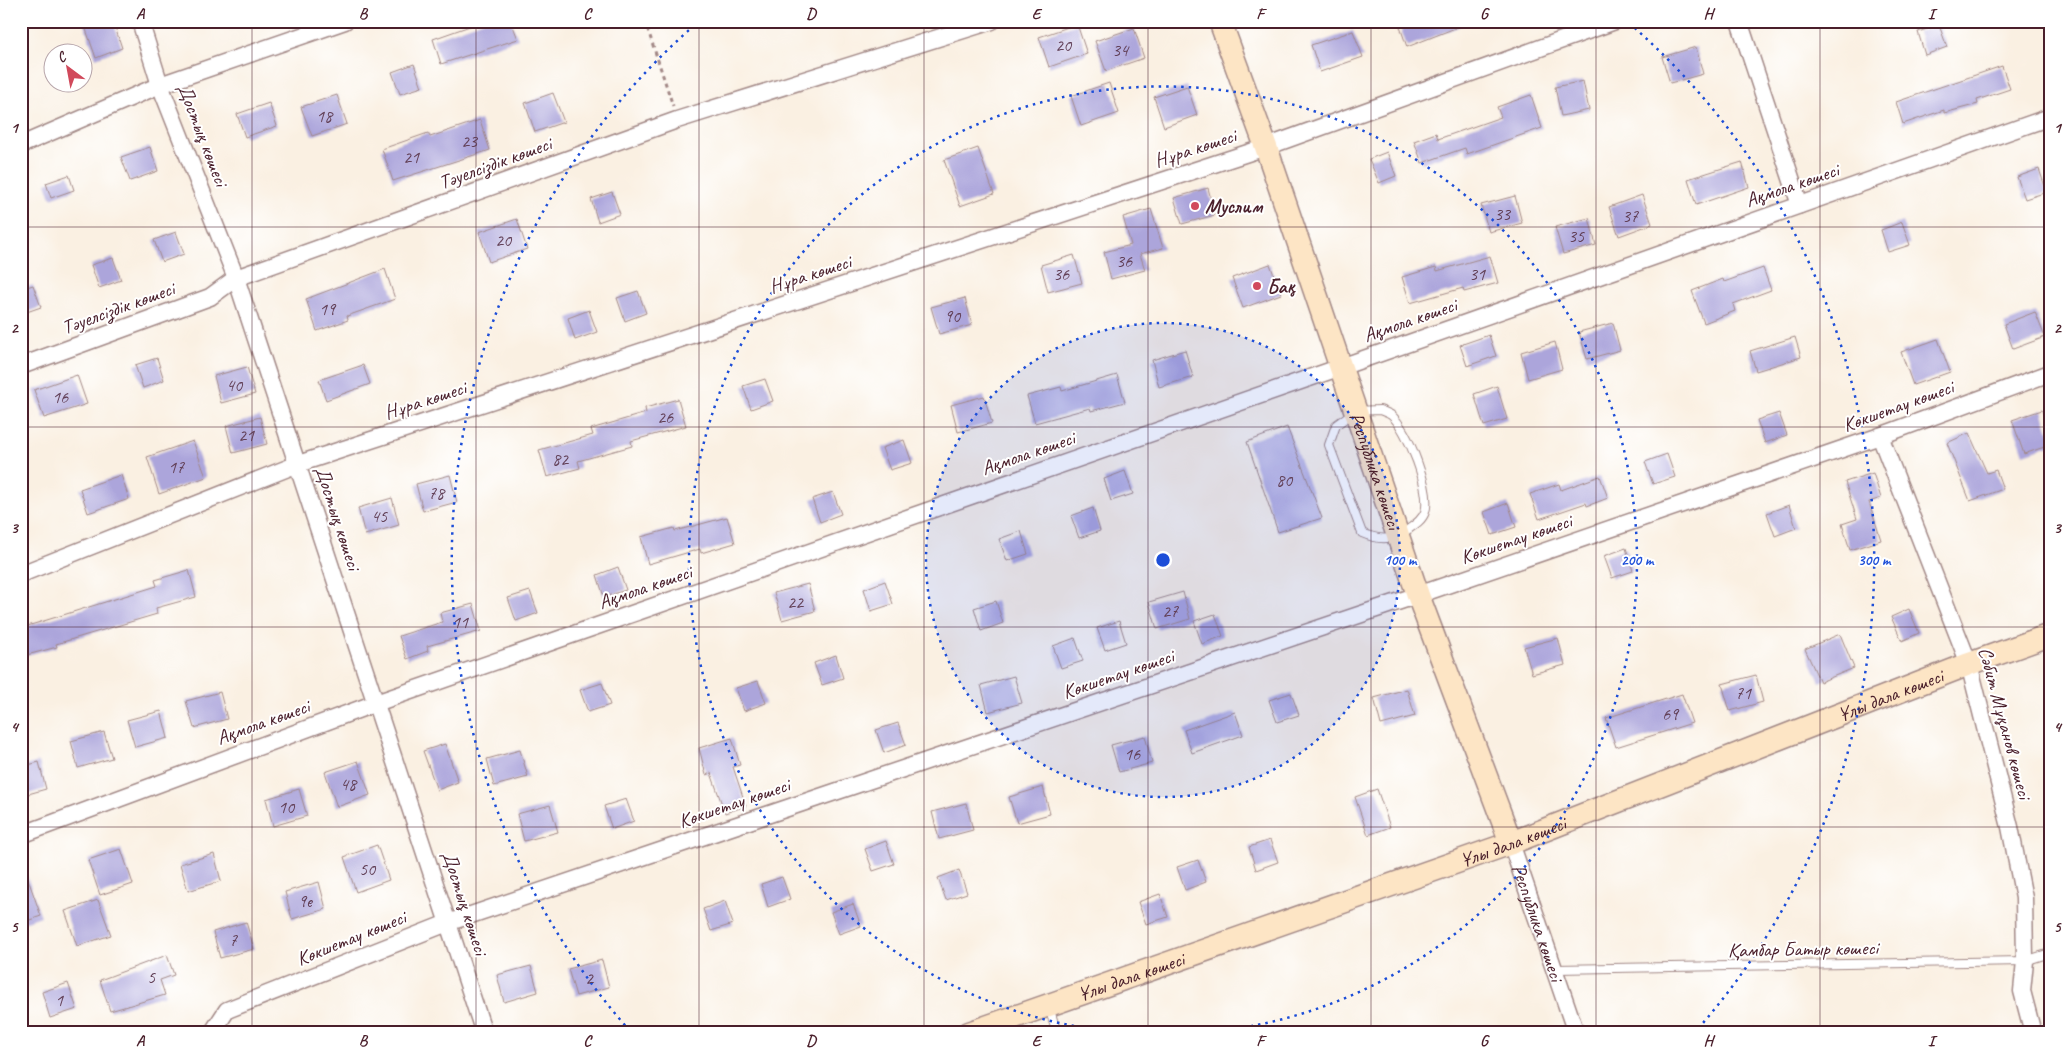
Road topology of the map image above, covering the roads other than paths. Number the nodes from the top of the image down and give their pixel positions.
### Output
1 (140, 21) edge
2 (345, 21) edge
3 (992, 21) edge
4 (1220, 21) edge
5 (1615, 21) edge
6 (1739, 21) edge
7 (160, 85) junction
8 (2050, 117) edge
9 (21, 145) edge
10 (1266, 147) junction
11 (1800, 205) junction
12 (236, 278) junction
13 (21, 366) edge
14 (1341, 367) junction
15 (2050, 373) edge
16 (1355, 411) junction
17 (1880, 436) junction
18 (298, 464) junction
19 (1399, 536) junction
20 (21, 574) edge
21 (1418, 595) junction
22 (2050, 635) edge
23 (1969, 664) junction
24 (376, 703) junction
25 (21, 835) edge
26 (1511, 843) junction
27 (450, 922) junction
28 (2050, 953) edge
29 (2025, 961) junction
30 (1556, 969) junction
31 (1048, 1005) junction
32 (212, 1033) edge
33 (484, 1033) edge
34 (970, 1033) edge
35 (1057, 1033) edge
36 (1576, 1033) edge
37 (2034, 1033) edge

1 - 7 street, Достық көшесі
2 - 7 street
3 - 12 street, Тәуелсіздік көшесі
4 - 10 street, Республика көшесі
5 - 10 street, Нұра көшесі
6 - 11 street
7 - 9 street
7 - 12 street, Достық көшесі
8 - 11 street, Ақмола көшесі
10 - 14 street, Республика көшесі
10 - 18 street, Нұра көшесі
11 - 14 street, Ақмола көшесі
12 - 13 street, Тәуелсіздік көшесі
12 - 18 street, Достық көшесі
14 - 16 street, Республика көшесі
14 - 24 street, Ақмола көшесі
15 - 17 street, Көкшетау көшесі
16 - 19 street, Республика көшесі
16 - 19 lane
16 - 19 lane
17 - 21 street, Көкшетау көшесі
17 - 23 street, Сәбит Мұқанов көшесі
18 - 20 street, Нұра көшесі
18 - 24 street, Достық көшесі
19 - 21 street, Республика көшесі
21 - 26 street, Республика көшесі
21 - 27 street, Көкшетау көшесі
22 - 23 street, Ұлы дала көшесі
23 - 26 street, Ұлы дала көшесі
23 - 29 street, Сәбит Мұқанов көшесі
24 - 25 street, Ақмола көшесі
24 - 27 street, Достық көшесі
26 - 30 street, Республика көшесі
26 - 31 street, Ұлы дала көшесі
27 - 32 street, Көкшетау көшесі
27 - 33 street, Достық көшесі
28 - 29 lane, Қамбар Батыр көшесі
29 - 30 lane, Қамбар Батыр көшесі
29 - 37 street, Сәбит Мұқанов көшесі
30 - 36 street, Республика көшесі
31 - 34 street, Ұлы дала көшесі
31 - 35 lane

